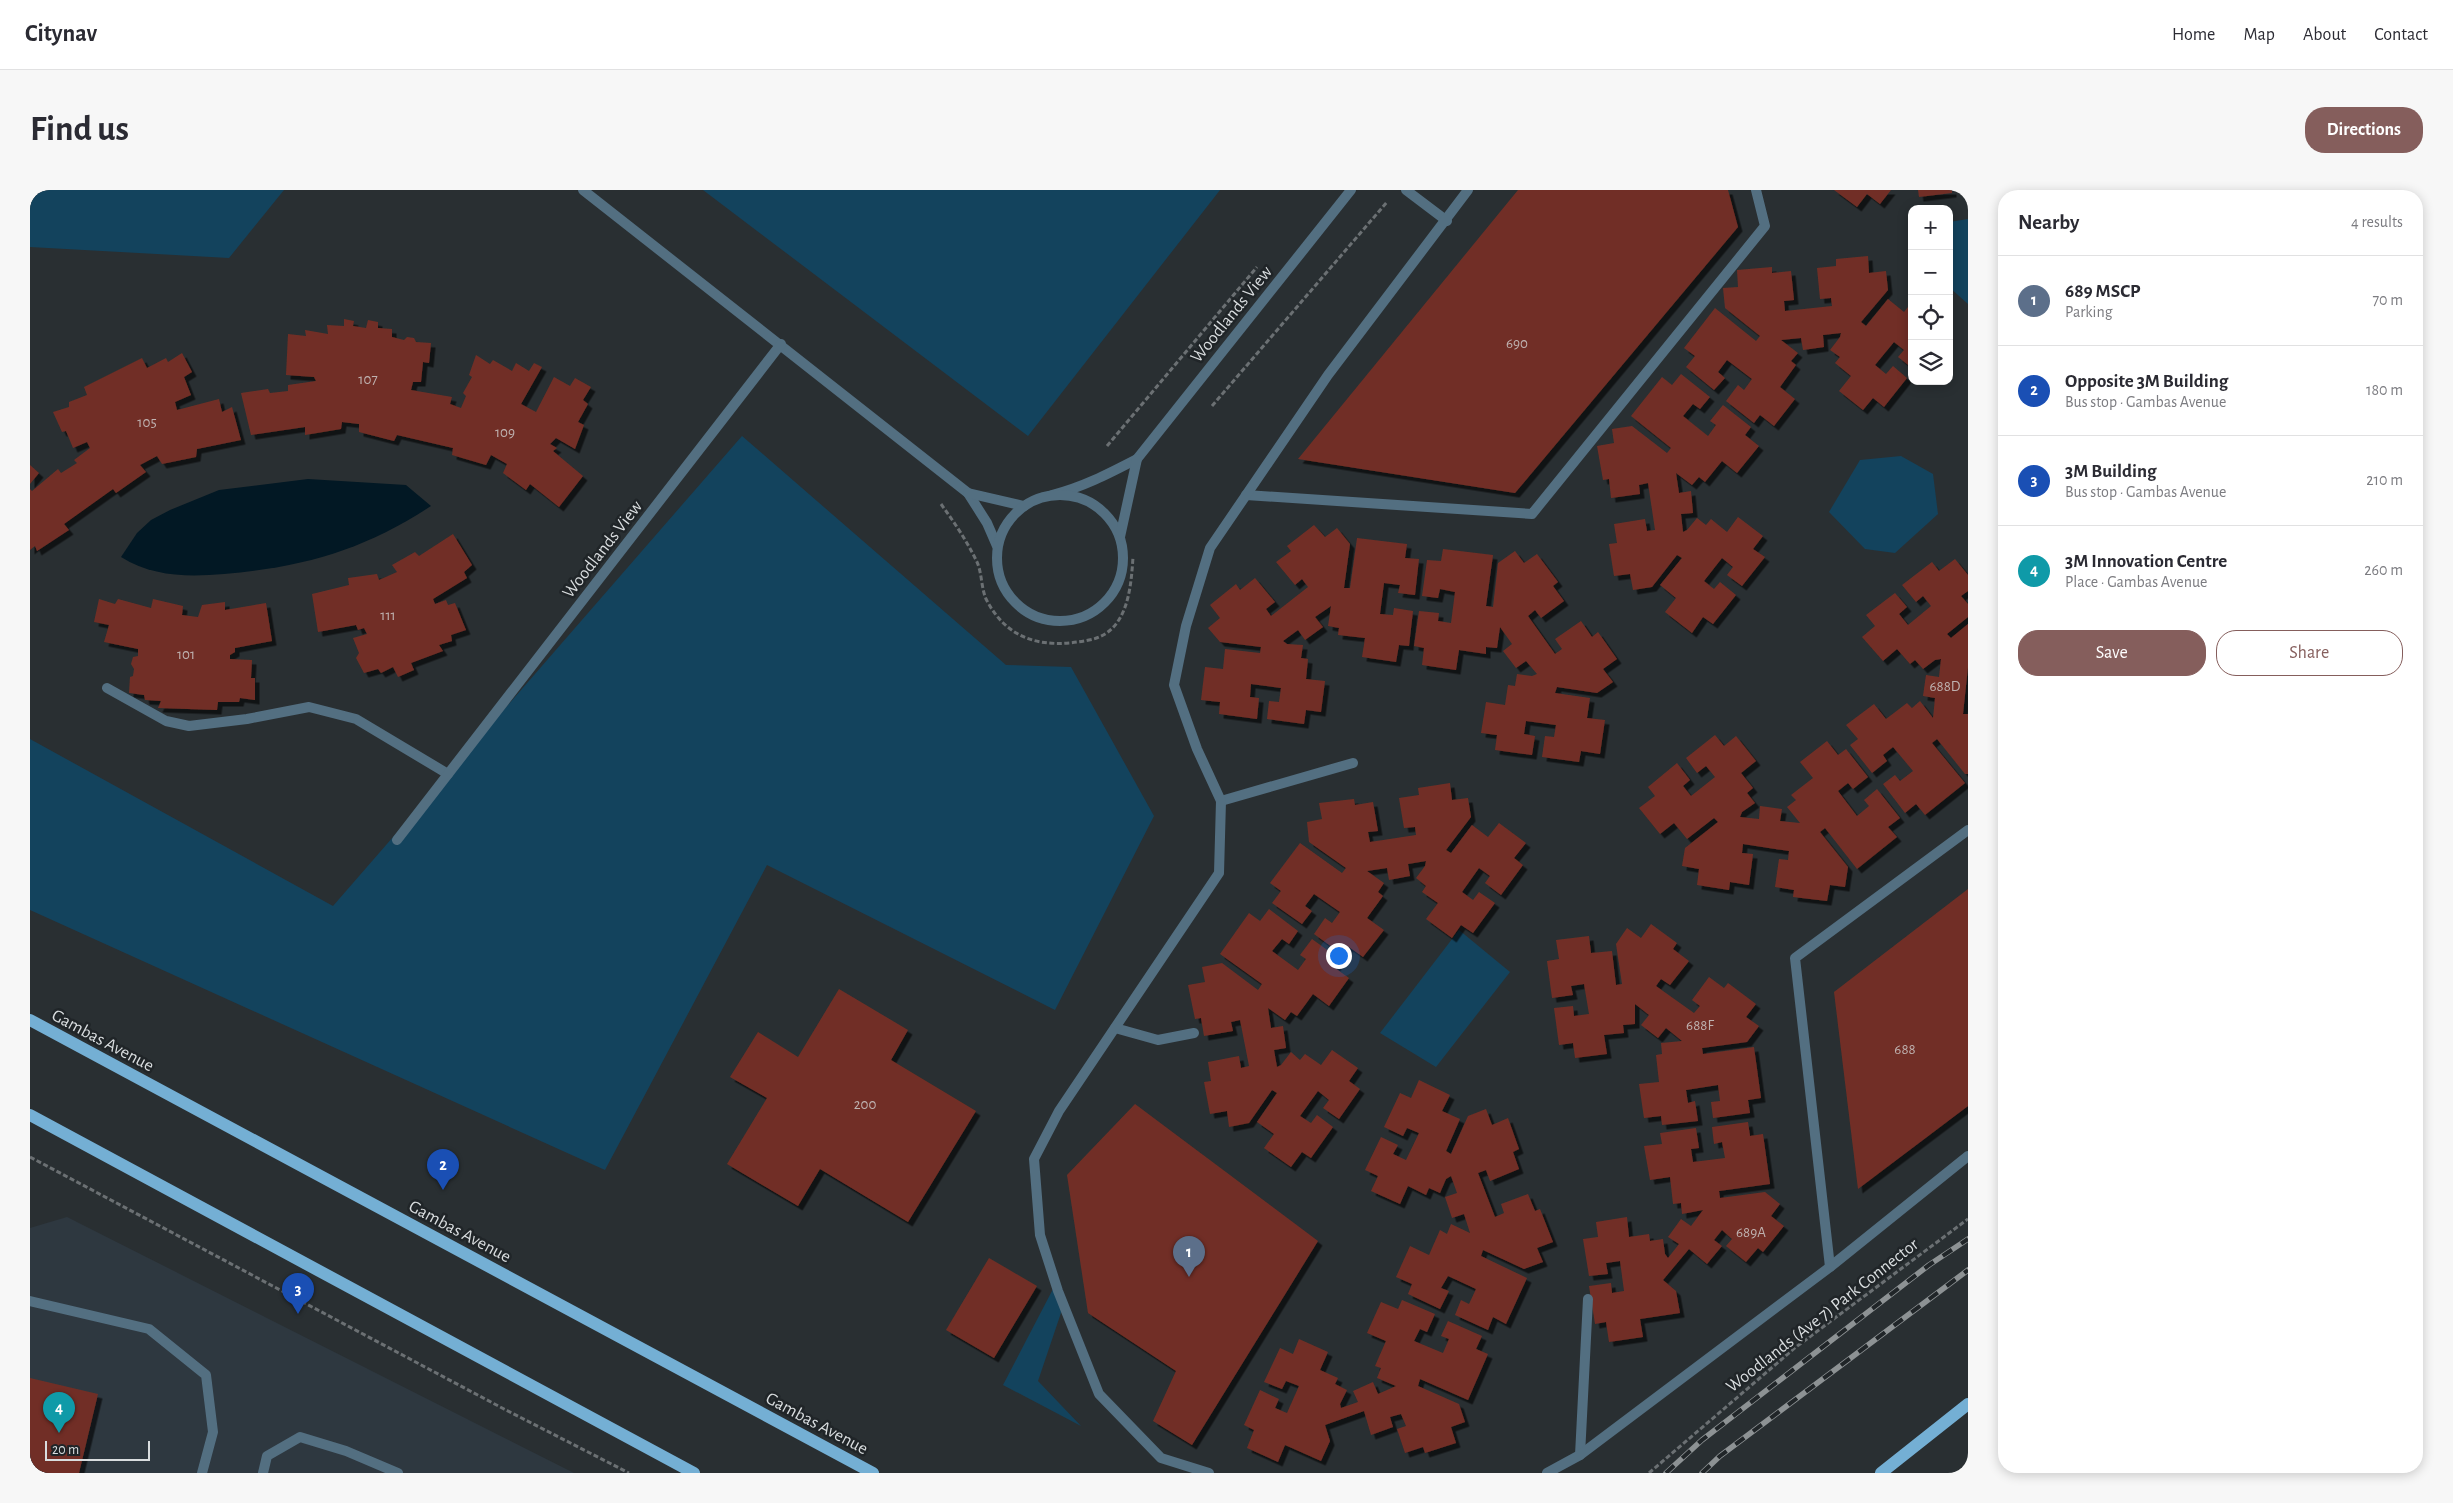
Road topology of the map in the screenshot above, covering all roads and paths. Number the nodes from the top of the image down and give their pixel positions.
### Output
1 (583, 190) edge
2 (1351, 190) edge
3 (1406, 190) edge
4 (1468, 190) edge
5 (1756, 190) edge
6 (1390, 198) dead end
7 (1446, 221) junction
8 (1258, 266) dead end
9 (780, 344) junction
10 (1209, 410) dead end
11 (1105, 448) dead end
12 (1136, 459) junction
13 (968, 493) junction
14 (1052, 495) junction
15 (1246, 495) junction
16 (938, 500) dead end
17 (1024, 506) junction
18 (1120, 537) junction
19 (998, 546) junction
20 (1133, 553) dead end
21 (107, 688) dead end
22 (1353, 763) dead end
23 (448, 774) junction
24 (1221, 801) junction
25 (1968, 830) edge
26 (397, 840) dead end
27 (30, 1020) edge
28 (1114, 1028) junction
29 (1194, 1033) dead end
30 (30, 1115) edge
31 (1968, 1156) edge
32 (30, 1157) edge
33 (1968, 1219) edge
34 (1830, 1267) junction
35 (1588, 1299) dead end
36 (30, 1301) edge
37 (1968, 1404) edge
38 (1580, 1456) junction
39 (202, 1473) edge
40 (263, 1473) edge
41 (398, 1473) edge
42 (629, 1473) edge
43 (694, 1473) edge
44 (873, 1473) edge
45 (1209, 1473) edge
46 (1547, 1473) edge
47 (1649, 1473) edge
48 (1881, 1473) edge

1 - 9 street, Woodlands View
2 - 12 street, Woodlands View
3 - 7 street
4 - 7 street
5 - 15 street
6 - 10 path
7 - 15 street
8 - 11 path
9 - 13 street, Woodlands View
9 - 23 street, Woodlands View
12 - 14 street, Woodlands View
12 - 18 street, Woodlands View
13 - 17 street, Woodlands View
13 - 19 street, Woodlands View
14 - 17 street, Woodlands View
14 - 18 street, Woodlands View
15 - 24 street
16 - 20 path
17 - 19 street, Woodlands View
18 - 19 street, Woodlands View
21 - 23 street
22 - 24 street
23 - 26 street, Woodlands View
24 - 28 street
25 - 34 street
27 - 44 main road, Gambas Avenue
28 - 29 street
28 - 45 street
30 - 43 main road
31 - 34 street
32 - 42 path
33 - 47 path, Woodlands (Ave 7) Park Connector
34 - 38 street
35 - 38 street
36 - 39 street
37 - 48 main road
38 - 46 street
40 - 41 street

